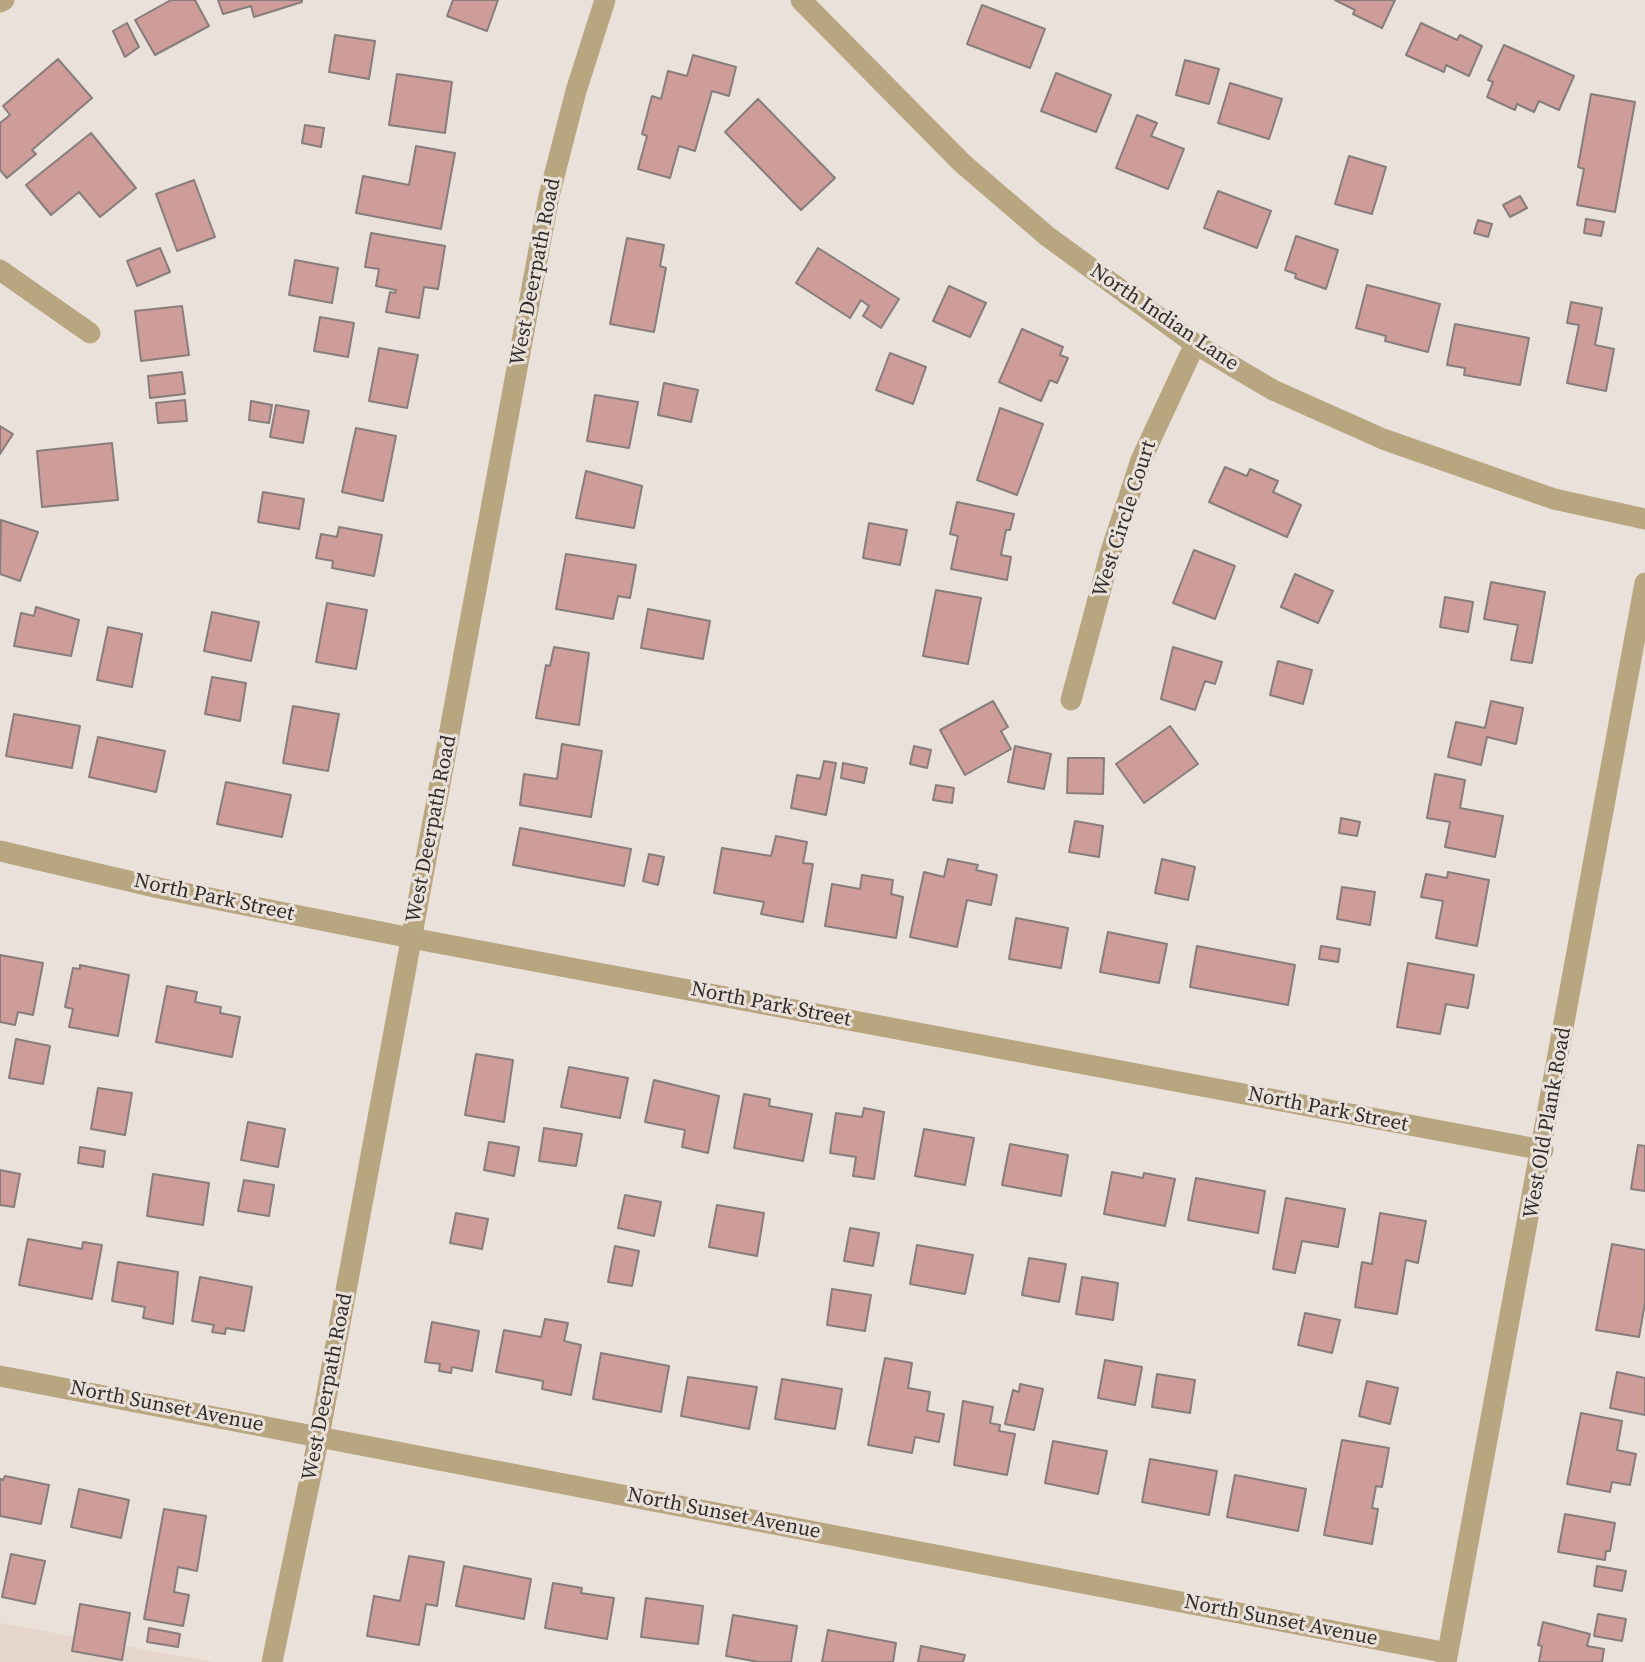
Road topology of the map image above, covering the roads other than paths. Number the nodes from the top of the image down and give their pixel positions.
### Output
1 (605, 0) edge
2 (801, 0) edge
3 (0, 270) edge
4 (90, 334) dead end
5 (1195, 344) junction
6 (1645, 519) edge
7 (1645, 583) edge
8 (1071, 700) dead end
9 (0, 851) edge
10 (411, 938) junction
11 (1543, 1150) junction
12 (0, 1376) edge
13 (319, 1436) junction
14 (1447, 1657) edge
15 (272, 1662) edge

1 - 10 street, West Deerpath Road
2 - 5 street, North Indian Lane
3 - 4 street
5 - 6 street, North Indian Lane
5 - 8 street, West Circle Court
7 - 11 street, West Old Plank Road
9 - 10 street, North Park Street
10 - 11 street, North Park Street
10 - 13 street, West Deerpath Road
11 - 14 street, West Old Plank Road
12 - 13 street, North Sunset Avenue
13 - 14 street, North Sunset Avenue
13 - 15 street, West Deerpath Road

